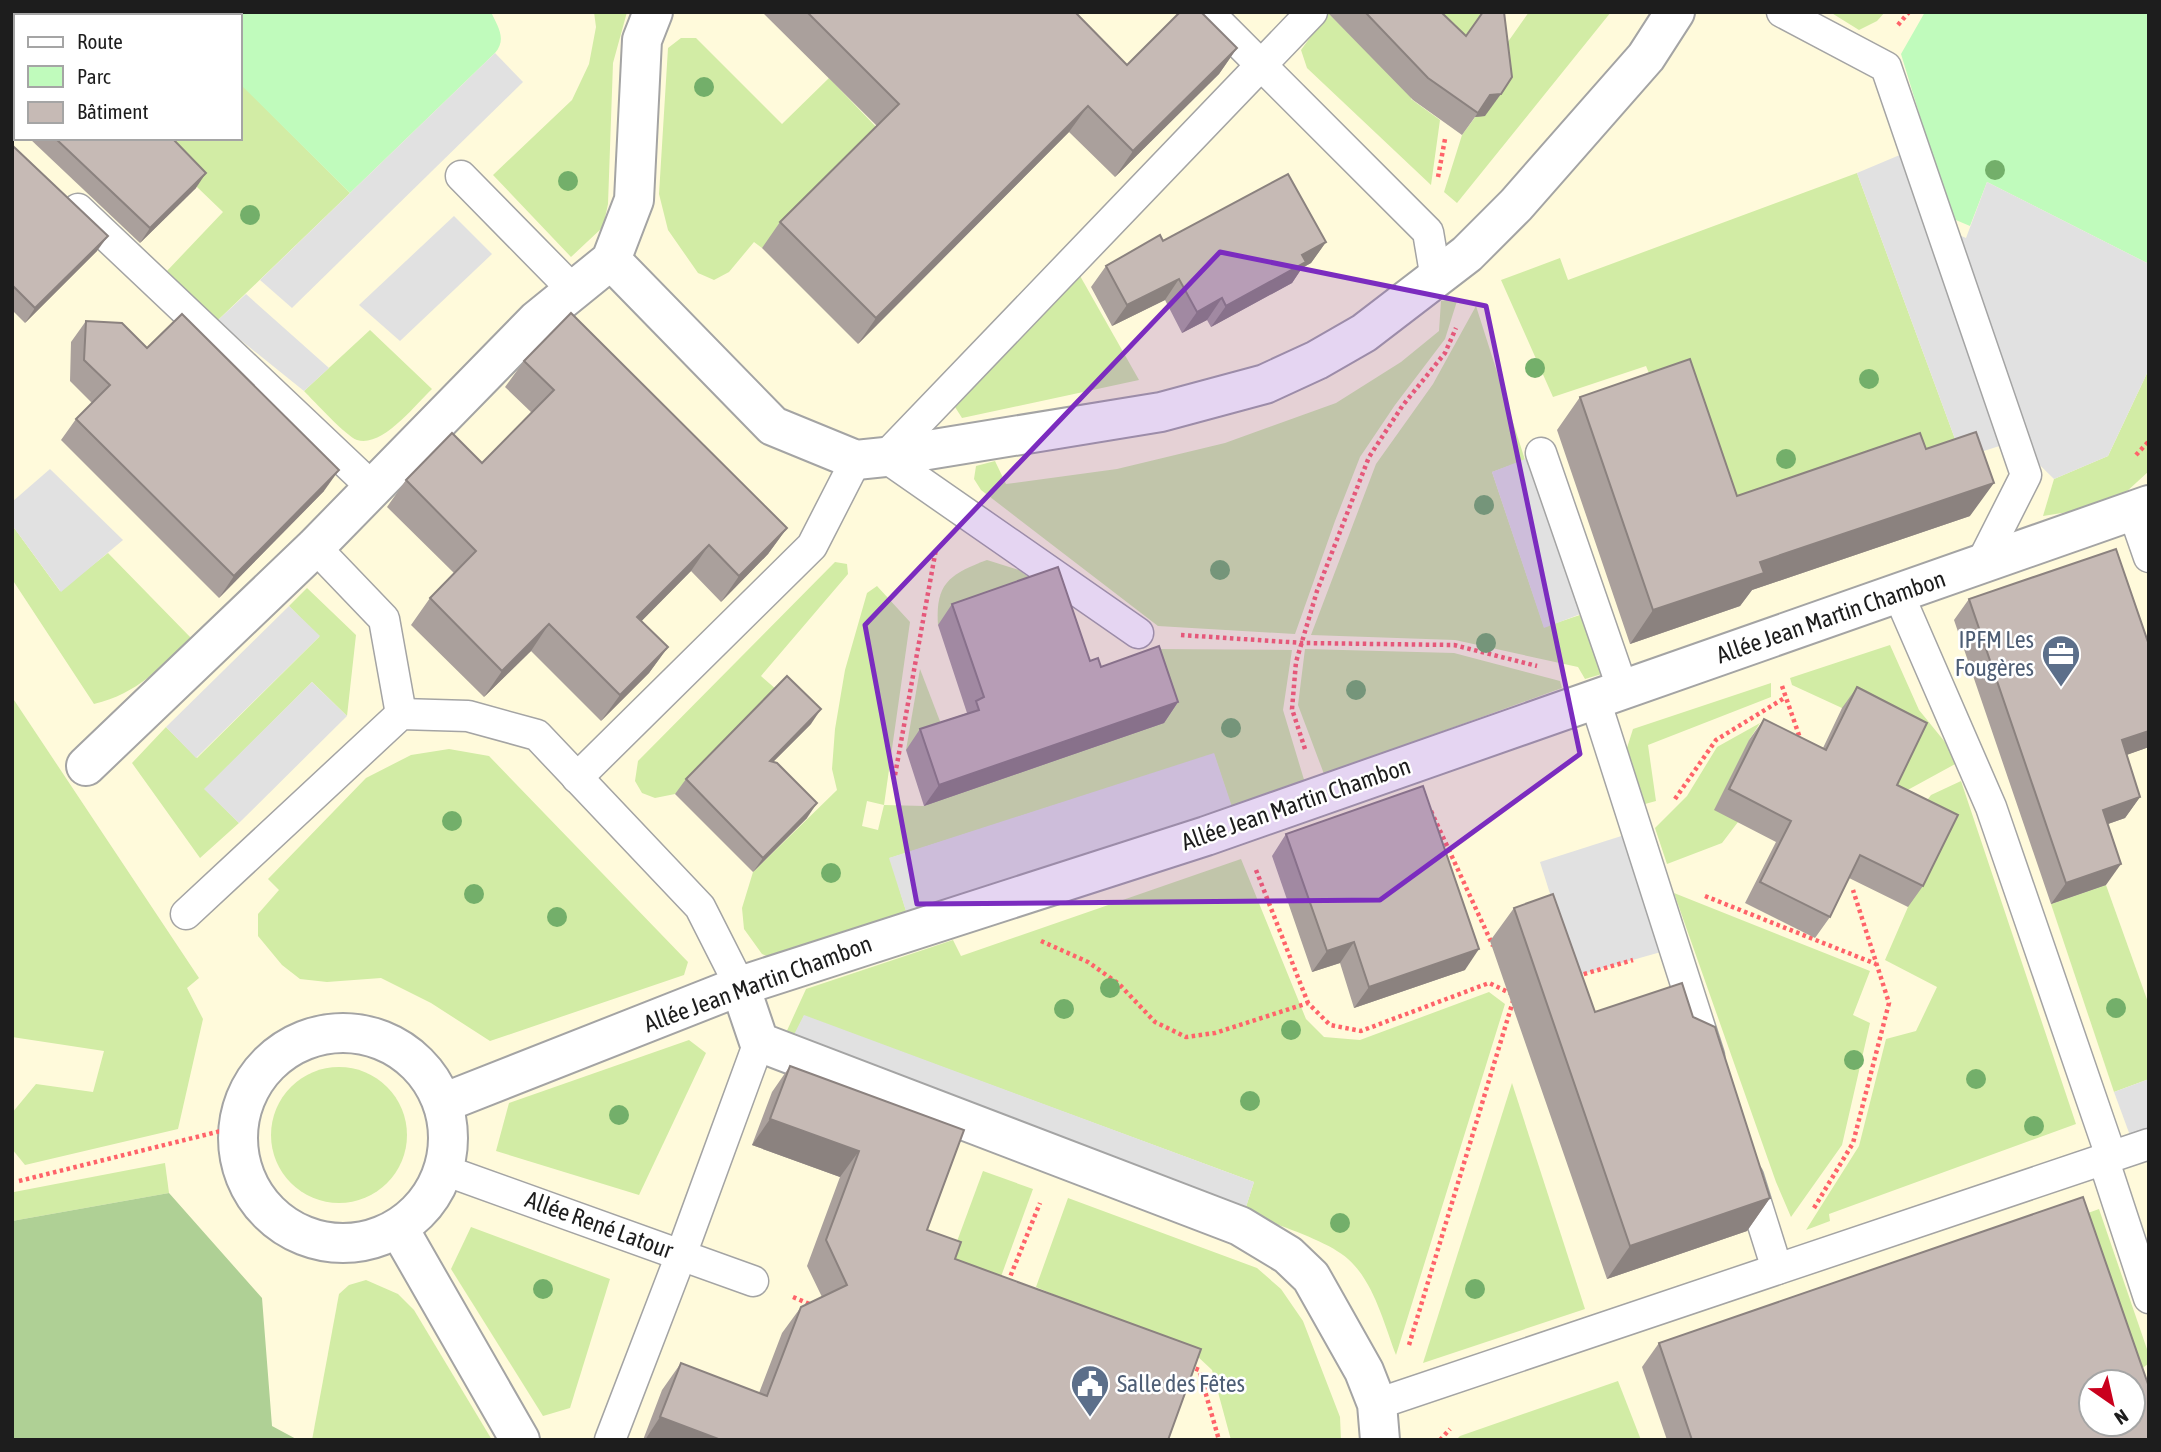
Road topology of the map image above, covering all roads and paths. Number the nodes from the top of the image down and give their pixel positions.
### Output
1 (653, 12) edge
2 (1208, 12) edge
3 (1312, 12) edge
4 (1675, 12) edge
5 (1782, 12) edge
6 (1261, 66) junction
7 (461, 176) dead end
8 (62, 193) edge
9 (611, 260) junction
10 (1436, 279) junction
11 (574, 290) junction
12 (1461, 316) dead end
13 (1541, 453) dead end
14 (870, 459) junction
15 (373, 488) junction
16 (945, 500) junction
17 (2141, 508) edge
18 (315, 548) junction
19 (2149, 557) edge
20 (1981, 564) junction
21 (1898, 593) junction
22 (1138, 633) joint
23 (1765, 640) junction
24 (1303, 642) junction
25 (1609, 695) junction
26 (1786, 697) junction
27 (401, 714) junction
28 (1803, 746) edge
29 (1410, 764) junction
30 (86, 766) dead end
31 (895, 775) dead end
32 (577, 778) junction
33 (1320, 797) junction
34 (1238, 825) junction
35 (1637, 831) junction
36 (1651, 875) junction
37 (1853, 890) edge
38 (973, 910) junction
39 (186, 914) dead end
40 (1675, 948) junction
41 (1499, 958) dead end
42 (1877, 964) junction
43 (1576, 976) edge
44 (1510, 983) dead end
45 (740, 986) junction
46 (1515, 995) junction
47 (1308, 1003) junction
48 (759, 1042) junction
49 (1716, 1077) edge
50 (443, 1103) junction
51 (237, 1127) junction
52 (2149, 1144) edge
53 (1740, 1154) edge
54 (1059, 1157) junction
55 (2107, 1157) junction
56 (444, 1170) junction
57 (19, 1181) dead end
58 (398, 1228) junction
59 (681, 1255) junction
60 (1777, 1269) junction
61 (753, 1281) dead end
62 (1004, 1292) edge
63 (2149, 1298) edge
64 (1187, 1365) edge
65 (1383, 1414) edge
66 (520, 1440) edge
67 (610, 1440) edge
68 (1219, 1440) edge

1 - 9 street
2 - 6 lane
3 - 6 lane
4 - 10 street
5 - 20 lane
6 - 10 lane
6 - 14 lane
7 - 11 lane
8 - 15 lane
9 - 11 street
9 - 14 street
10 - 14 street
11 - 15 street
12 - 24 path
13 - 25 lane
14 - 16 lane
14 - 32 lane
15 - 18 street
16 - 22 lane
16 - 31 path
17 - 19 lane
17 - 20 street, Allée Jean Martin Chambon
18 - 27 lane
18 - 30 street
20 - 21 street, Allée Jean Martin Chambon
21 - 23 street, Allée Jean Martin Chambon
21 - 55 lane
22 - 24 path
23 - 25 street, Allée Jean Martin Chambon
23 - 26 path
24 - 25 path
24 - 33 path
25 - 29 street, Allée Jean Martin Chambon
25 - 35 lane
26 - 28 path
26 - 35 path
27 - 32 lane
27 - 39 lane
29 - 33 street, Allée Jean Martin Chambon
29 - 41 path
32 - 45 lane
33 - 34 street, Allée Jean Martin Chambon
34 - 38 street, Allée Jean Martin Chambon
34 - 47 path
35 - 36 lane
36 - 40 lane
36 - 42 path
37 - 42 path
38 - 45 street, Allée Jean Martin Chambon
38 - 47 path
40 - 43 path
40 - 49 lane
42 - 60 path
44 - 46 path
45 - 48 street
45 - 50 street, Allée Jean Martin Chambon
46 - 47 path
46 - 65 path
48 - 54 street
48 - 59 lane
50 - 51 street
50 - 56 street
51 - 57 path
51 - 58 street
52 - 55 lane
53 - 60 lane
54 - 62 path
54 - 65 street
55 - 60 lane
55 - 63 lane
56 - 58 street
56 - 59 lane, Allée René Latour
58 - 66 street
59 - 61 lane, Allée René Latour
59 - 67 lane
60 - 65 lane
64 - 68 path

